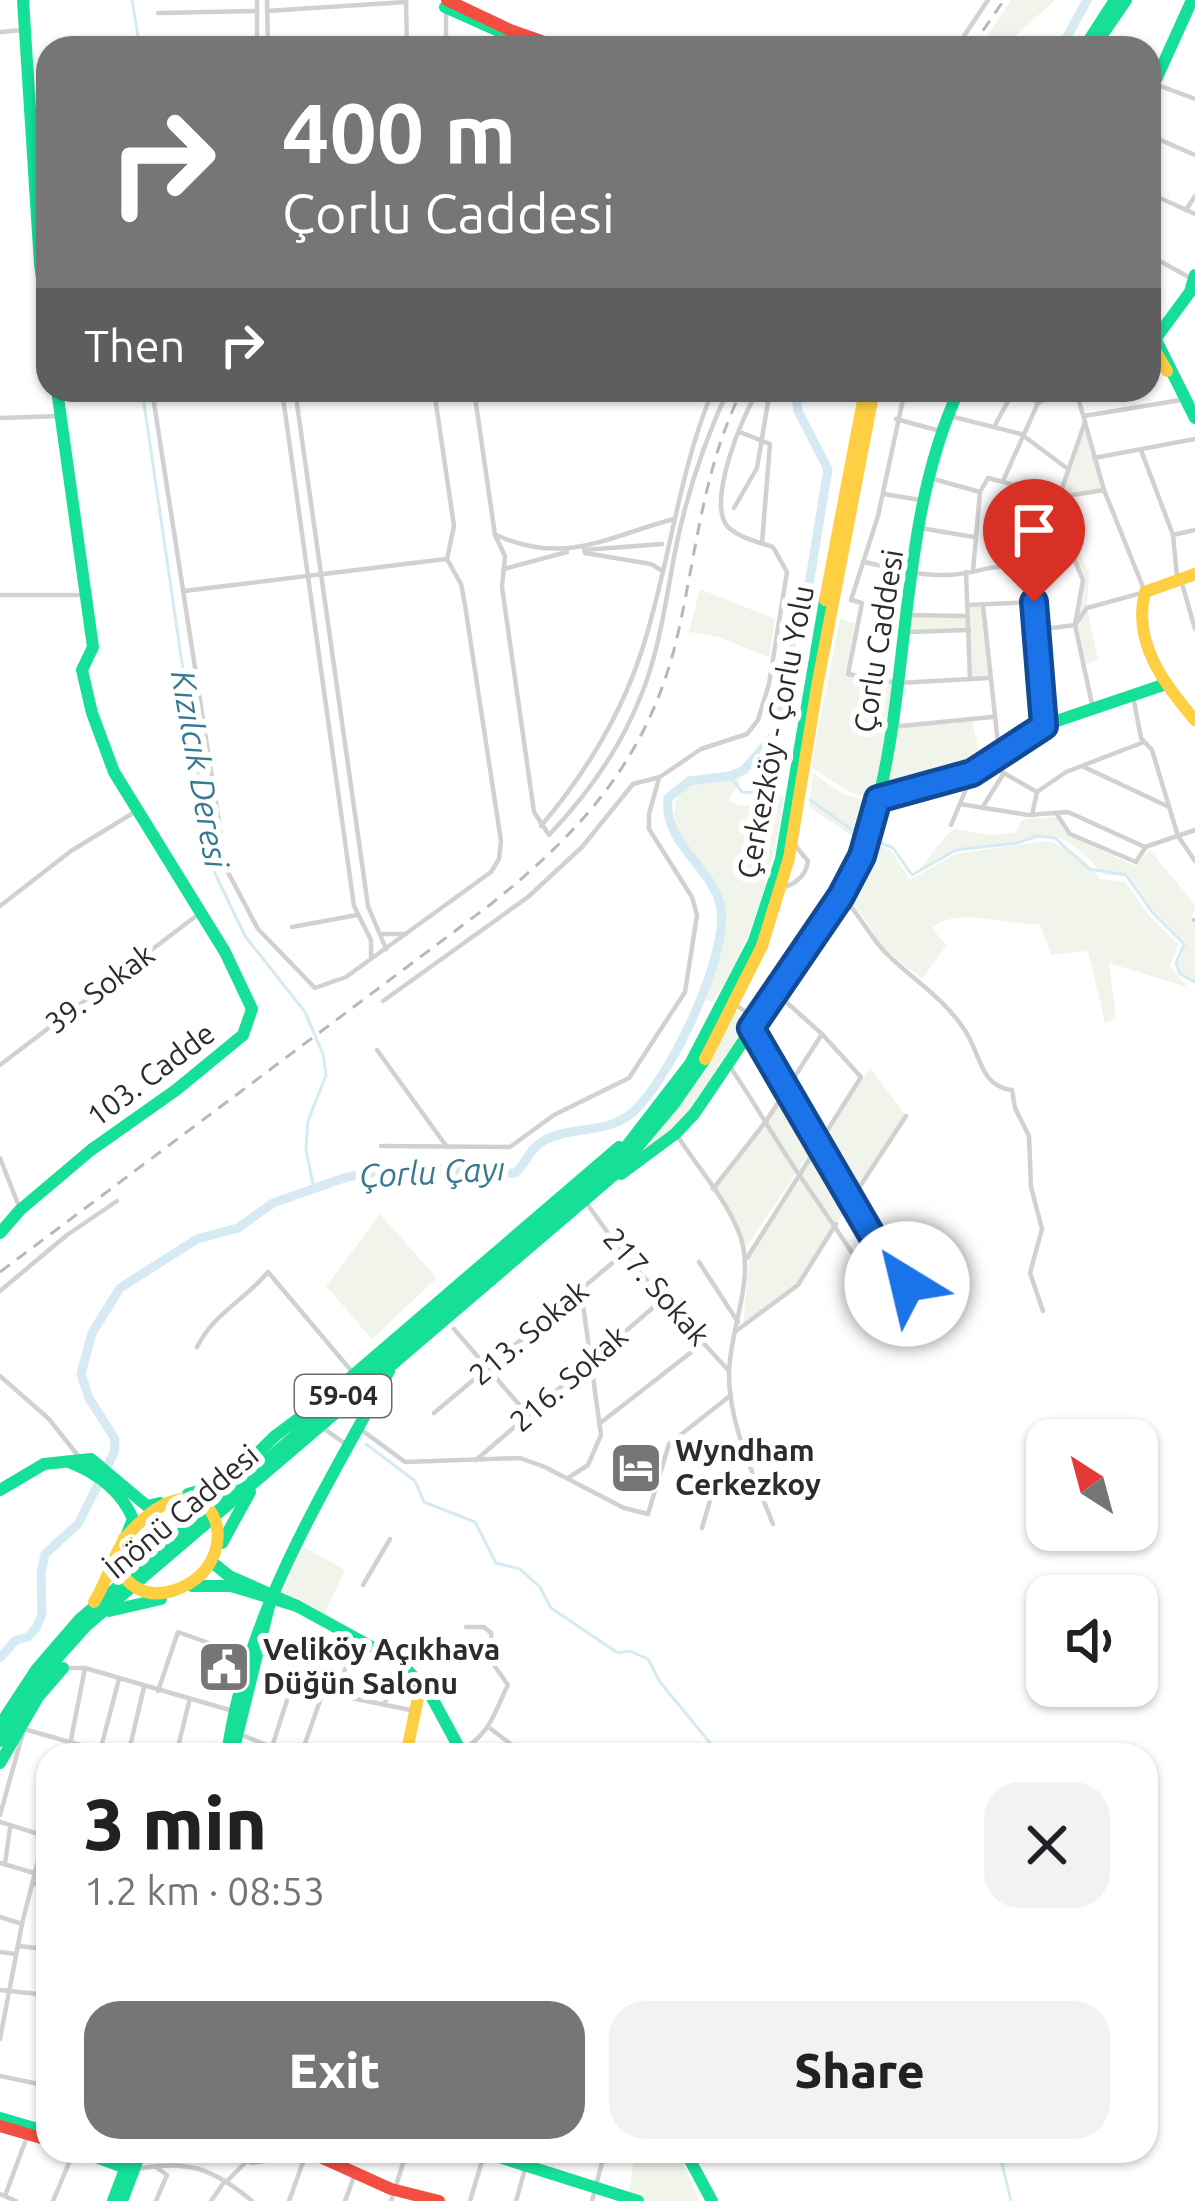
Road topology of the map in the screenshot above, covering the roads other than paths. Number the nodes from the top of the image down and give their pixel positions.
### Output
1 (23, 0) edge
2 (256, 0) edge
3 (267, 0) edge
4 (988, 0) edge
5 (1115, 0) edge
6 (1126, 0) edge
7 (1192, 0) edge
8 (406, 1) edge
9 (446, 2) edge
10 (267, 10) junction
11 (257, 11) junction
12 (158, 13) dead end
13 (24, 30) junction
14 (0, 32) edge
15 (257, 36) edge
16 (268, 36) edge
17 (407, 36) edge
18 (446, 36) edge
19 (513, 36) edge
20 (531, 36) edge
21 (964, 36) edge
22 (1092, 36) edge
23 (1101, 36) edge
24 (1161, 67) edge
25 (1161, 91) edge
26 (1194, 97) edge
27 (1161, 140) edge
28 (1195, 155) edge
29 (1195, 196) edge
30 (1161, 198) edge
31 (36, 206) edge
32 (1186, 209) junction
33 (1195, 214) edge
34 (1161, 262) edge
35 (1194, 278) edge
36 (1161, 327) edge
37 (1161, 354) edge
38 (1187, 396) edge
39 (59, 402) edge
40 (154, 402) edge
41 (284, 402) edge
42 (297, 402) edge
43 (436, 402) edge
44 (476, 402) edge
45 (708, 402) edge
46 (722, 402) edge
47 (754, 402) edge
48 (768, 402) edge
49 (867, 402) edge
50 (867, 402) edge
51 (901, 402) edge
52 (953, 402) edge
53 (1010, 402) edge
54 (1035, 402) edge
55 (1041, 402) edge
56 (1079, 402) edge
57 (1159, 402) edge
58 (1038, 404) junction
59 (946, 415) junction
60 (62, 416) junction
61 (0, 418) edge
62 (1084, 418) junction
63 (1195, 418) edge
64 (896, 419) junction
65 (994, 427) junction
66 (940, 430) junction
67 (1195, 430) edge
68 (740, 432) junction
69 (1022, 434) junction
70 (760, 440) junction
71 (1195, 440) edge
72 (1141, 450) junction
73 (1094, 458) junction
74 (1069, 469) junction
75 (931, 478) junction
76 (1003, 481) junction
77 (1104, 490) junction
78 (980, 492) junction
79 (882, 494) junction
80 (1061, 497) junction
81 (926, 501) junction
82 (734, 508) dead end
83 (1055, 514) junction
84 (674, 519) junction
85 (920, 528) junction
86 (1195, 530) edge
87 (495, 535) junction
88 (1173, 535) junction
89 (974, 538) junction
90 (762, 543) junction
91 (662, 544) dead end
92 (573, 550) junction
93 (447, 559) junction
94 (864, 562) junction
95 (504, 569) junction
96 (1034, 569) junction
97 (662, 571) junction
98 (969, 572) junction
99 (307, 573) junction
100 (321, 573) junction
101 (915, 573) junction
102 (1184, 578) edge
103 (184, 591) junction
104 (1144, 592) junction
105 (0, 595) edge
106 (87, 596) junction
107 (1034, 602) junction
108 (967, 605) junction
109 (983, 605) junction
110 (910, 615) junction
111 (968, 616) junction
112 (1075, 625) junction
113 (1195, 629) edge
114 (969, 630) junction
115 (1036, 630) junction
116 (907, 632) junction
117 (988, 678) junction
118 (970, 679) junction
119 (898, 683) junction
120 (1163, 685) junction
121 (1133, 696) junction
122 (1093, 709) junction
123 (994, 717) junction
124 (1195, 721) edge
125 (1044, 726) junction
126 (890, 727) junction
127 (1144, 742) junction
128 (1000, 753) junction
129 (986, 763) junction
130 (1082, 766) junction
131 (972, 773) junction
132 (1004, 773) junction
133 (660, 777) junction
134 (1037, 792) junction
135 (878, 799) junction
136 (960, 804) junction
137 (1169, 807) junction
138 (982, 808) junction
139 (140, 809) junction
140 (1056, 813) junction
141 (1032, 815) junction
142 (951, 825) dead end
143 (541, 827) junction
144 (1195, 830) edge
145 (1178, 836) junction
146 (1145, 847) junction
147 (1195, 861) edge
148 (841, 896) junction
149 (0, 906) edge
150 (200, 913) junction
151 (357, 915) junction
152 (292, 927) dead end
153 (379, 933) junction
154 (406, 934) junction
155 (386, 949) junction
156 (371, 956) junction
157 (776, 992) junction
158 (383, 1001) dead end
159 (736, 1005) junction
160 (754, 1024) junction
161 (822, 1034) junction
162 (376, 1050) dead end
163 (727, 1063) junction
164 (0, 1065) edge
165 (687, 1066) junction
166 (787, 1088) junction
167 (906, 1116) dead end
168 (767, 1120) junction
169 (675, 1134) junction
170 (820, 1143) junction
171 (381, 1145) dead end
172 (447, 1147) junction
173 (0, 1158) edge
174 (797, 1173) junction
175 (713, 1190) junction
176 (851, 1200) junction
177 (117, 1201) dead end
178 (584, 1201) junction
179 (20, 1210) junction
180 (836, 1224) junction
181 (0, 1233) edge
182 (623, 1254) junction
183 (699, 1262) dead end
184 (746, 1262) junction
185 (580, 1290) junction
186 (0, 1291) edge
187 (921, 1297) dead end
188 (663, 1299) junction
189 (889, 1311) dead end
190 (1043, 1311) dead end
191 (738, 1323) junction
192 (454, 1329) dead end
193 (736, 1331) junction
194 (703, 1342) junction
195 (197, 1347) dead end
196 (590, 1361) junction
197 (394, 1363) junction
198 (487, 1369) junction
199 (729, 1371) junction
200 (354, 1374) junction
201 (0, 1376) edge
202 (731, 1395) junction
203 (434, 1412) dead end
204 (528, 1415) junction
205 (599, 1424) junction
206 (320, 1426) junction
207 (359, 1428) junction
208 (350, 1447) junction
209 (287, 1448) junction
210 (745, 1448) junction
211 (80, 1459) junction
212 (63, 1460) junction
213 (476, 1460) junction
214 (98, 1469) junction
215 (568, 1478) junction
216 (112, 1483) junction
217 (226, 1484) junction
218 (0, 1490) edge
219 (176, 1497) junction
220 (214, 1510) junction
221 (772, 1525) dead end
222 (702, 1528) dead end
223 (124, 1538) junction
224 (390, 1539) dead end
225 (213, 1563) junction
226 (128, 1583) junction
227 (363, 1585) dead end
228 (184, 1588) junction
229 (273, 1597) junction
230 (83, 1622) junction
231 (466, 1627) dead end
232 (357, 1636) junction
233 (259, 1642) junction
234 (248, 1657) junction
235 (401, 1663) junction
236 (63, 1668) joint
237 (85, 1668) junction
238 (297, 1670) junction
239 (118, 1679) junction
240 (421, 1684) junction
241 (144, 1687) junction
242 (323, 1690) junction
243 (158, 1691) junction
244 (336, 1695) junction
245 (190, 1701) junction
246 (384, 1705) junction
247 (233, 1711) junction
248 (416, 1711) junction
249 (0, 1725) edge
250 (490, 1727) junction
251 (237, 1733) junction
252 (0, 1741) edge
253 (72, 1742) joint
254 (102, 1743) edge
255 (131, 1743) edge
256 (179, 1743) edge
257 (231, 1743) edge
258 (234, 1743) edge
259 (262, 1743) edge
260 (273, 1743) edge
261 (303, 1743) edge
262 (409, 1743) edge
263 (458, 1743) edge
264 (474, 1743) edge
265 (510, 1743) edge
266 (0, 1763) edge
267 (0, 1819) edge
268 (10, 1826) junction
269 (36, 1833) edge
270 (2, 1864) edge
271 (36, 1867) edge
272 (34, 1873) junction
273 (32, 1883) junction
274 (36, 1884) edge
275 (0, 1918) edge
276 (22, 1924) junction
277 (36, 1949) edge
278 (17, 1950) junction
279 (0, 1952) edge
280 (0, 1990) edge
281 (9, 1991) junction
282 (36, 1994) edge
283 (0, 2039) edge
284 (0, 2076) edge
285 (36, 2084) edge
286 (0, 2122) edge
287 (27, 2128) junction
288 (36, 2131) edge
289 (71, 2163) edge
290 (132, 2163) edge
291 (144, 2163) edge
292 (249, 2163) edge
293 (303, 2163) edge
294 (331, 2163) edge
295 (403, 2163) edge
296 (480, 2163) edge
297 (527, 2163) edge
298 (540, 2163) edge
299 (602, 2163) edge
300 (691, 2163) edge
301 (154, 2166) junction
302 (355, 2174) junction
303 (227, 2180) junction
304 (596, 2186) junction
305 (2, 2195) edge
306 (393, 2195) edge
307 (291, 2200) edge
308 (16, 2201) edge
309 (53, 2201) edge
310 (117, 2201) edge
311 (156, 2201) edge
312 (211, 2201) edge
313 (252, 2201) edge
314 (345, 2201) edge
315 (439, 2201) edge
316 (470, 2201) edge
317 (516, 2201) edge
318 (592, 2201) edge
319 (638, 2201) edge
320 (712, 2201) edge

1 - 13 main road
2 - 11 street
3 - 10 street
4 - 21 street
5 - 22 main road
6 - 23 main road
7 - 24 main road
8 - 10 street
8 - 17 street
9 - 18 street
9 - 19 main road
9 - 20 main road
10 - 16 street
11 - 12 street
11 - 15 street
13 - 14 street
13 - 31 main road
25 - 26 street
27 - 28 street
29 - 32 street
30 - 32 street
32 - 33 street
34 - 35 street
35 - 36 main road
37 - 38 main road
38 - 63 main road
38 - 67 main road
39 - 60 main road, 103. Cadde
40 - 103 street
41 - 99 street
42 - 100 street
43 - 93 street
44 - 87 street
45 - 84 street
46 - 143 street
47 - 68 street
48 - 70 street
49 - 159 main road, 59-04
50 - 165 main road, Çerkezköy - Çorlu Yolu / 59-04
51 - 64 street
52 - 59 main road, Çorlu Caddesi
53 - 65 street
54 - 58 street
55 - 58 street
56 - 62 street
57 - 62 street
58 - 69 street
59 - 65 street
59 - 66 main road, Çorlu Caddesi
60 - 61 street
60 - 106 main road, 103. Cadde
62 - 73 street
62 - 74 street
64 - 66 street
64 - 79 street
65 - 69 street
66 - 75 main road, Çorlu Caddesi
68 - 70 street
68 - 90 street
69 - 74 street
69 - 76 street
70 - 82 street
70 - 90 street
71 - 72 street
72 - 73 street
72 - 88 street
73 - 77 street
74 - 80 street
75 - 78 street
75 - 81 main road, Çorlu Caddesi
76 - 78 street
76 - 80 street
77 - 80 street
77 - 104 street
78 - 89 street
79 - 81 street
79 - 94 street
80 - 83 street
81 - 85 main road, Çorlu Caddesi
83 - 96 street
83 - 112 street
84 - 92 street
84 - 97 street
85 - 89 street
85 - 101 main road, Çorlu Caddesi
86 - 88 street
87 - 92 street
87 - 95 street
88 - 102 street
89 - 98 street
90 - 133 street
91 - 92 street
92 - 95 street
92 - 97 street
93 - 100 street
93 - 154 street
94 - 101 street
94 - 119 street
95 - 143 street
96 - 98 street
96 - 107 street
97 - 143 street
98 - 101 street
98 - 108 street
99 - 100 street
99 - 103 street
99 - 151 street
100 - 153 street
101 - 110 main road, Çorlu Caddesi
102 - 104 main road
102 - 113 street
103 - 156 street
104 - 112 street
104 - 120 main road
105 - 106 street
106 - 139 main road, 103. Cadde
107 - 109 street
107 - 115 street
108 - 109 street
108 - 111 street
109 - 117 street
110 - 111 street
110 - 116 main road, Çorlu Caddesi
111 - 114 street
112 - 115 street
112 - 122 street
114 - 116 street
114 - 118 street
115 - 125 street
116 - 119 main road, Çorlu Caddesi
117 - 118 street
117 - 123 street
118 - 119 street
119 - 126 main road, Çorlu Caddesi
120 - 121 main road
120 - 124 main road
121 - 122 main road
121 - 127 street
122 - 125 main road
123 - 126 street
123 - 128 street
125 - 128 main road
126 - 135 main road, Çorlu Caddesi
127 - 130 street
127 - 137 street
128 - 129 main road
129 - 131 main road
129 - 132 street
130 - 134 street
130 - 137 street
131 - 135 main road
131 - 136 street
132 - 134 street
132 - 138 street
133 - 158 street
133 - 172 street
134 - 141 street
135 - 148 main road, Çorlu Caddesi
136 - 138 street
136 - 142 street
137 - 145 street
138 - 141 street
139 - 149 street
139 - 150 main road, 103. Cadde
140 - 141 street
140 - 146 street
140 - 146 street
144 - 145 street
145 - 146 street
145 - 147 street
148 - 157 main road, Çorlu Caddesi
148 - 190 street
150 - 164 street, 39. Sokak
150 - 179 main road, 103. Cadde
151 - 152 street
151 - 156 street
153 - 154 street
153 - 155 street
154 - 155 street
155 - 156 street
157 - 160 main road, Çorlu Caddesi
157 - 161 street
159 - 160 street
159 - 178 main road, 59-04
160 - 163 main road, Çorlu Caddesi
160 - 166 street
161 - 166 street
161 - 170 street
162 - 172 street
163 - 168 street
163 - 169 main road, Çorlu Caddesi
165 - 200 main road
165 - 209 main road, 59-04
166 - 168 street
166 - 170 street
167 - 176 street
168 - 174 street
168 - 175 street
169 - 175 street
169 - 178 main road, Çorlu Caddesi
170 - 174 street
170 - 176 street
171 - 172 street
173 - 179 street
174 - 180 street
174 - 184 street
175 - 184 street
176 - 187 street
177 - 186 street
178 - 182 street, 217. Sokak
178 - 197 main road, İnönü Caddesi / 59-04
179 - 181 main road, 103. Cadde
180 - 189 street
180 - 193 street
182 - 185 street, 213. Sokak
182 - 188 street, 217. Sokak
183 - 191 street
184 - 191 street
185 - 196 street
185 - 198 street, 213. Sokak
188 - 194 street, 217. Sokak
188 - 196 street, 216. Sokak
191 - 193 street
192 - 198 street
193 - 199 street
194 - 199 street, 217. Sokak
194 - 205 street
195 - 200 street
196 - 204 street, 216. Sokak
196 - 205 street
197 - 206 main road, İnönü Caddesi / 59-04
197 - 207 main road
198 - 203 street, 213. Sokak
198 - 204 street
199 - 202 street
200 - 217 main road
201 - 211 street
202 - 210 street
202 - 215 street
204 - 213 street, 216. Sokak
205 - 215 street
206 - 208 street
206 - 209 main road, İnönü Caddesi / 59-04
207 - 208 main road
207 - 213 street
208 - 229 main road
209 - 217 main road
209 - 220 main road, İnönü Caddesi / 59-04
209 - 225 main road
210 - 221 street
210 - 222 street
211 - 212 main road
211 - 214 main road
212 - 214 main road
212 - 218 main road
213 - 215 street
214 - 216 main road
216 - 219 main road
216 - 223 main road
217 - 219 main road
219 - 220 main road
219 - 223 main road
220 - 225 main road
220 - 226 main road, İnönü Caddesi / 59-04
223 - 226 main road
223 - 230 main road
224 - 227 street
225 - 228 main road
225 - 229 main road
226 - 228 main road
226 - 230 main road, İnönü Caddesi / 59-04
228 - 229 main road
228 - 230 main road
229 - 232 main road
229 - 233 main road
229 - 234 main road
230 - 249 main road, 59-04
230 - 252 main road, İnönü Caddesi / 59-04
231 - 250 street
232 - 235 main road
232 - 244 street
233 - 238 street
233 - 251 main road
234 - 243 street
234 - 247 main road
235 - 240 main road
235 - 246 street
236 - 237 street
236 - 266 main road
237 - 239 street
237 - 253 street
238 - 242 street
238 - 260 street
239 - 241 street
239 - 254 street
240 - 248 main road
240 - 263 main road
241 - 243 street
241 - 255 street
242 - 244 street
242 - 261 street
243 - 245 street
244 - 246 street
245 - 247 street
245 - 256 street
246 - 248 street
247 - 257 main road
248 - 262 main road
250 - 264 street
250 - 265 street
251 - 258 main road
251 - 259 street
253 - 267 street
267 - 268 street
268 - 269 street
268 - 270 street
270 - 272 street
271 - 272 street
272 - 273 street
273 - 274 street
273 - 276 street
275 - 276 street
276 - 278 street
277 - 278 street
278 - 279 street
278 - 281 street
280 - 281 street
281 - 282 street
281 - 283 street
284 - 285 street
286 - 287 main road
287 - 288 main road
287 - 305 street
289 - 309 street
290 - 310 main road
291 - 301 street
292 - 303 street
293 - 307 street
294 - 302 main road
295 - 306 street
296 - 316 street
297 - 317 street
298 - 304 main road
299 - 304 street
300 - 320 main road
301 - 303 street
301 - 311 street
302 - 306 main road
302 - 314 street
303 - 312 street
303 - 313 street
304 - 318 street
304 - 319 main road
305 - 308 street
306 - 315 main road

